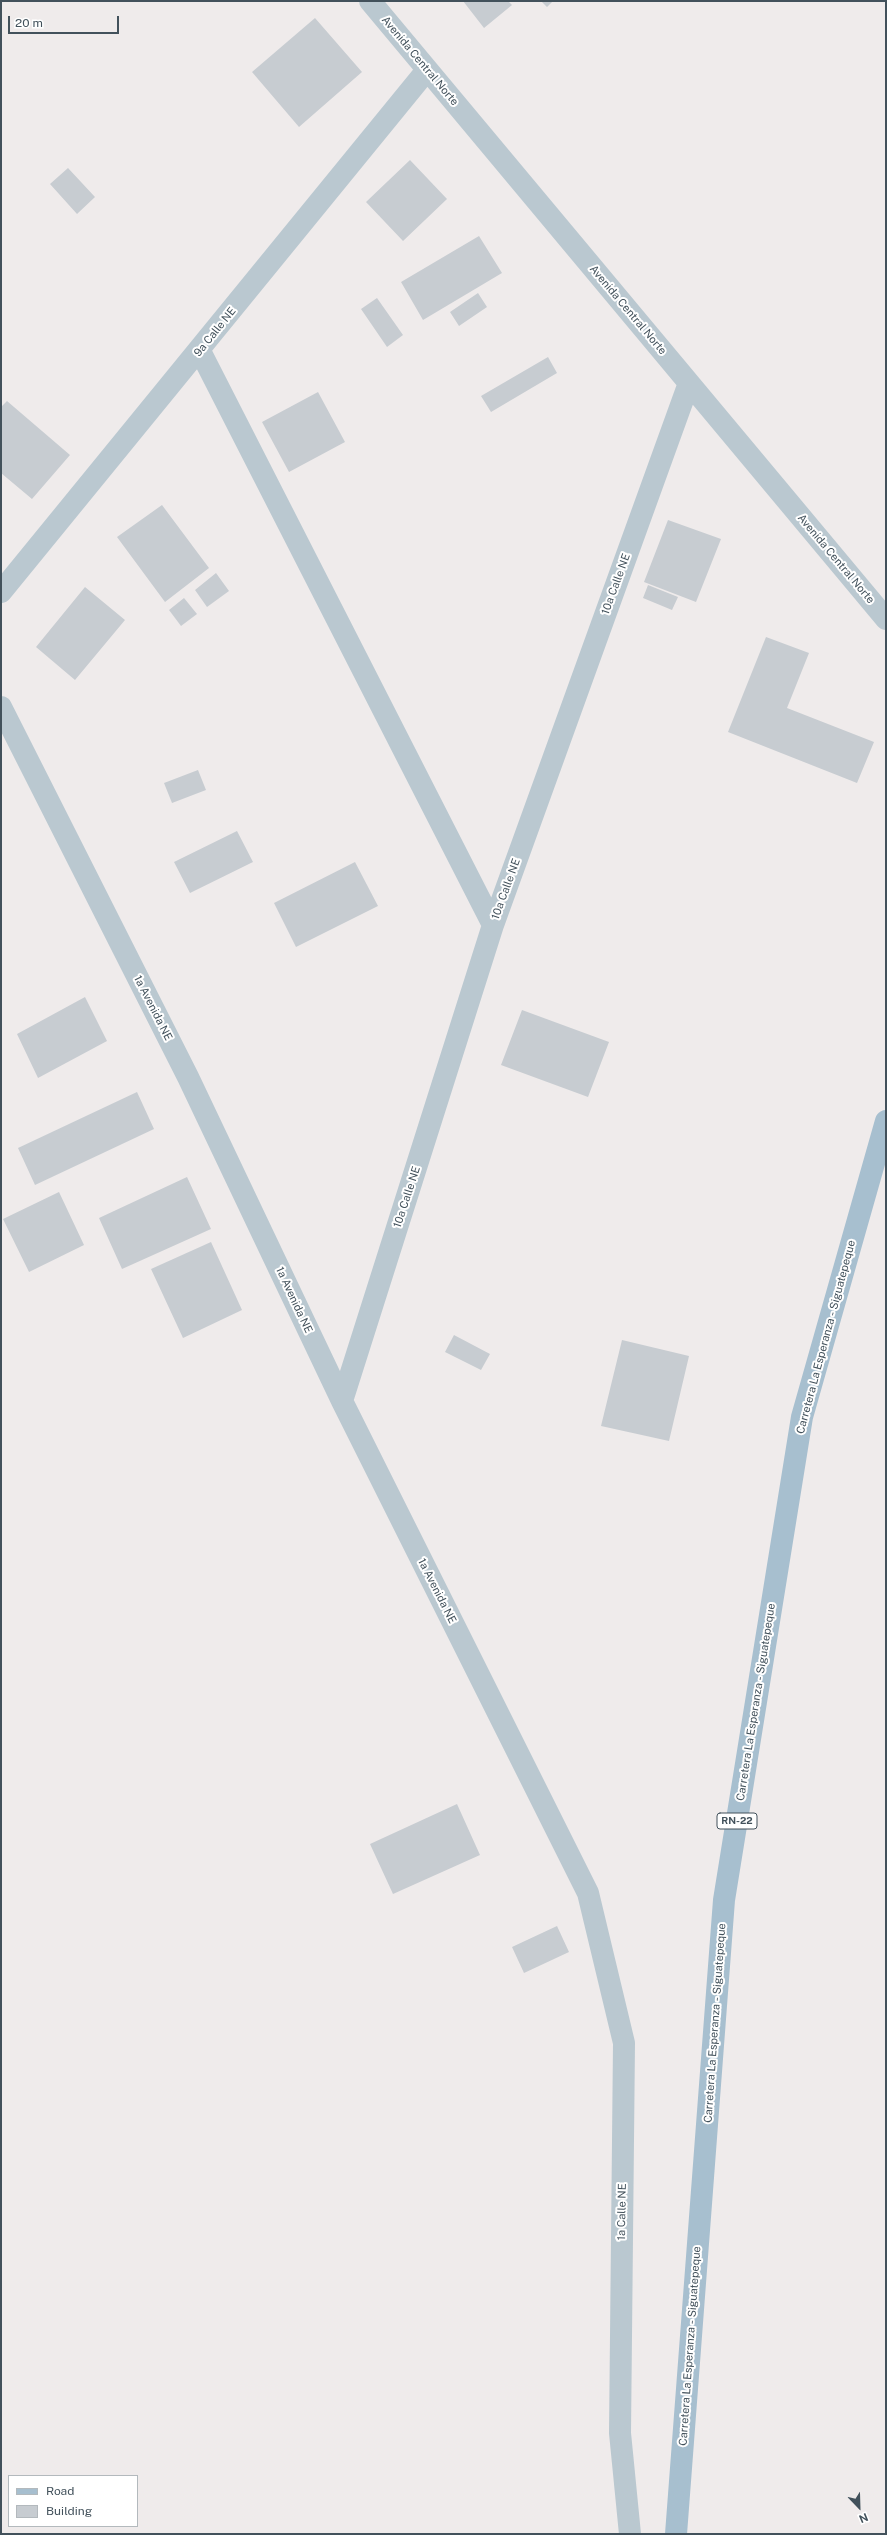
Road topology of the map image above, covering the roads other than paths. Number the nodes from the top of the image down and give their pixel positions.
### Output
1 (370, 1) edge
2 (427, 70) junction
3 (200, 351) junction
4 (689, 383) junction
5 (1, 592) edge
6 (886, 619) edge
7 (1, 706) edge
8 (493, 925) junction
9 (886, 1121) edge
10 (342, 1401) junction
11 (588, 1893) joint
12 (630, 2534) edge
13 (676, 2534) edge

1 - 2 street, Avenida Central Norte
2 - 3 street, 9a Calle NE
2 - 4 street, Avenida Central Norte
3 - 5 street, 9a Calle NE
3 - 8 street
4 - 6 street, Avenida Central Norte
4 - 8 street, 10a Calle NE
7 - 10 street, 1a Avenida NE
8 - 10 street, 10a Calle NE
9 - 13 main road, Carretera La Esperanza - Siguatepeque / RN-22
10 - 11 street, 1a Avenida NE
11 - 12 street, 1a Calle NE

